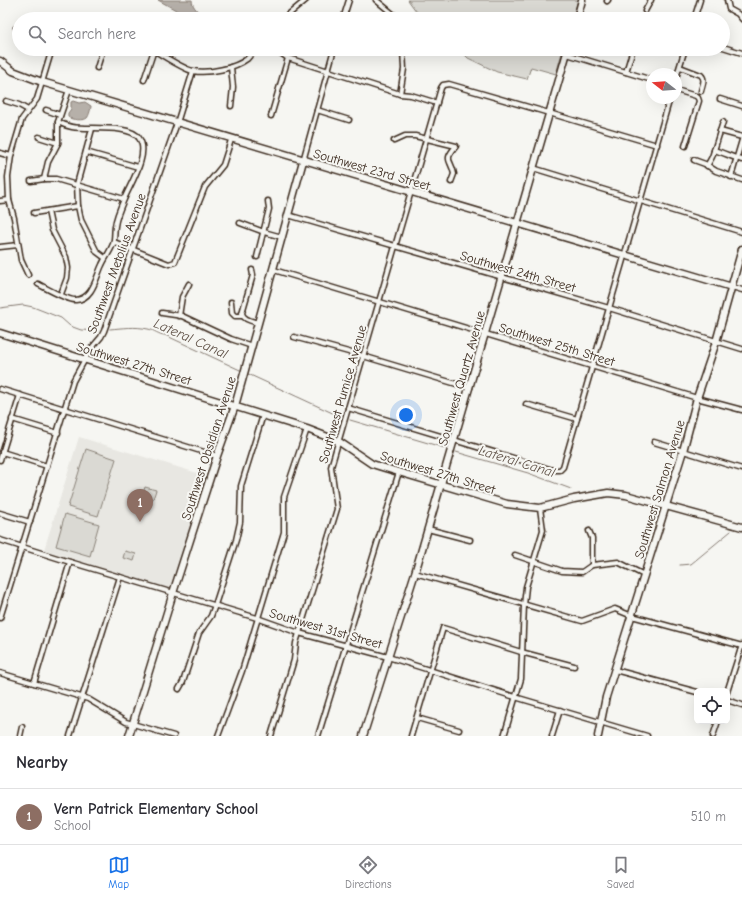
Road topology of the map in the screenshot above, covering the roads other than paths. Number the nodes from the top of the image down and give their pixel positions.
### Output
1 (306, 0) edge
2 (349, 0) edge
3 (376, 0) edge
4 (582, 0) edge
5 (651, 0) edge
6 (700, 0) edge
7 (727, 0) edge
8 (646, 11) dead end
9 (291, 12) edge
10 (345, 12) edge
11 (391, 12) edge
12 (579, 12) edge
13 (696, 12) edge
14 (742, 21) edge
15 (730, 49) edge
16 (742, 53) edge
17 (50, 56) edge
18 (100, 56) edge
19 (151, 56) edge
20 (164, 56) edge
21 (249, 56) edge
22 (285, 56) edge
23 (332, 56) edge
24 (403, 56) edge
25 (566, 56) edge
26 (582, 56) edge
27 (631, 56) edge
28 (683, 56) edge
29 (288, 58) junction
30 (0, 61) edge
31 (231, 67) junction
32 (680, 67) joint
33 (97, 68) dead end
34 (328, 70) junction
35 (193, 71) junction
36 (626, 72) junction
37 (646, 78) edge
38 (144, 80) dead end
39 (42, 82) junction
40 (69, 90) junction
41 (701, 91) dead end
42 (682, 92) edge
43 (400, 94) junction
44 (720, 99) dead end
45 (6, 101) dead end
46 (437, 103) junction
47 (668, 104) edge
48 (231, 106) dead end
49 (742, 106) edge
50 (28, 110) junction
51 (46, 110) dead end
52 (317, 110) junction
53 (549, 113) junction
54 (60, 115) junction
55 (271, 116) dead end
56 (348, 120) dead end
57 (58, 122) junction
58 (723, 122) dead end
59 (177, 123) junction
60 (92, 129) junction
61 (720, 131) junction
62 (39, 137) dead end
63 (426, 138) junction
64 (742, 139) edge
65 (231, 140) junction
66 (394, 142) dead end
67 (58, 143) junction
68 (656, 145) junction
69 (685, 146) dead end
70 (714, 150) junction
71 (86, 152) junction
72 (0, 153) edge
73 (11, 156) junction
74 (736, 158) junction
75 (694, 160) dead end
76 (742, 160) edge
77 (303, 161) junction
78 (707, 166) junction
79 (138, 167) junction
80 (534, 168) junction
81 (731, 177) junction
82 (44, 179) junction
83 (742, 180) edge
84 (31, 182) dead end
85 (451, 182) dead end
86 (77, 184) junction
87 (411, 192) junction
88 (124, 199) junction
89 (9, 200) junction
90 (268, 200) dead end
91 (0, 201) edge
92 (641, 201) junction
93 (78, 206) junction
94 (48, 210) junction
95 (34, 213) dead end
96 (288, 215) junction
97 (240, 223) dead end
98 (518, 223) junction
99 (264, 232) junction
100 (742, 232) edge
101 (282, 237) junction
102 (114, 242) junction
103 (18, 245) junction
104 (395, 246) junction
105 (0, 247) edge
106 (133, 249) junction
107 (742, 249) edge
108 (625, 255) junction
109 (257, 256) dead end
110 (105, 258) junction
111 (252, 270) dead end
112 (274, 270) junction
113 (28, 275) dead end
114 (502, 277) junction
115 (38, 284) dead end
116 (189, 284) dead end
117 (732, 287) junction
118 (742, 290) edge
119 (60, 294) junction
120 (379, 301) junction
121 (230, 302) dead end
122 (609, 308) junction
123 (162, 312) dead end
124 (179, 316) junction
125 (242, 316) junction
126 (258, 323) junction
127 (0, 333) edge
128 (486, 333) junction
129 (294, 337) dead end
130 (716, 342) junction
131 (252, 346) junction
132 (742, 349) edge
133 (363, 356) junction
134 (86, 360) junction
135 (593, 366) junction
136 (470, 388) junction
137 (0, 389) edge
138 (20, 395) junction
139 (697, 398) junction
140 (526, 404) dead end
141 (235, 406) junction
142 (65, 408) junction
143 (348, 408) junction
144 (742, 410) edge
145 (263, 415) junction
146 (12, 419) junction
147 (577, 419) junction
148 (306, 429) junction
149 (58, 433) junction
150 (454, 439) junction
151 (338, 441) junction
152 (654, 442) dead end
153 (683, 451) junction
154 (2, 452) junction
155 (217, 456) junction
156 (0, 460) edge
157 (47, 466) junction
158 (742, 469) edge
159 (399, 472) junction
160 (440, 484) junction
161 (666, 506) junction
162 (540, 508) junction
163 (0, 513) edge
164 (30, 522) junction
165 (742, 527) edge
166 (428, 529) junction
167 (589, 531) dead end
168 (0, 540) edge
169 (470, 540) dead end
170 (22, 546) junction
171 (515, 555) dead end
172 (70, 562) junction
173 (534, 562) junction
174 (592, 566) junction
175 (415, 573) junction
176 (644, 575) junction
177 (120, 577) junction
178 (173, 593) junction
179 (524, 605) junction
180 (214, 606) junction
181 (632, 616) junction
182 (0, 618) edge
183 (257, 618) junction
184 (299, 633) junction
185 (742, 645) edge
186 (346, 646) junction
187 (521, 652) junction
188 (388, 657) junction
189 (574, 666) dead end
190 (614, 670) junction
191 (431, 671) junction
192 (0, 673) edge
193 (34, 683) junction
194 (728, 688) edge
195 (179, 689) dead end
196 (694, 691) edge
197 (81, 697) junction
198 (515, 697) junction
199 (730, 701) edge
200 (742, 704) edge
201 (560, 710) junction
202 (417, 718) junction
203 (602, 723) junction
204 (132, 724) junction
205 (717, 724) edge
206 (22, 727) dead end
207 (459, 730) dead end
208 (20, 736) edge
209 (70, 736) edge
210 (129, 736) edge
211 (174, 736) edge
212 (218, 736) edge
213 (271, 736) edge
214 (318, 736) edge
215 (364, 736) edge
216 (411, 736) edge
217 (504, 736) edge
218 (552, 736) edge
219 (598, 736) edge
220 (647, 736) edge
221 (713, 736) edge

1 - 9 street
2 - 10 street
3 - 11 street
4 - 12 street
5 - 8 street
6 - 13 street
7 - 14 street
15 - 16 street
17 - 39 street
18 - 33 street
19 - 38 street
20 - 35 street
21 - 31 street
22 - 29 street
23 - 34 street, Southwest Obsidian Avenue
24 - 43 street
25 - 53 street, Southwest Quartz Avenue
26 - 36 street
27 - 36 street
28 - 32 street
29 - 34 street
29 - 55 street
30 - 39 street, Southwest 23rd Street
31 - 35 street
31 - 48 street
32 - 41 street
34 - 43 street
34 - 52 street, Southwest Obsidian Avenue
35 - 59 street, Southwest Metolius Avenue
36 - 37 street
39 - 40 street, Southwest 23rd Street
39 - 50 street
40 - 54 street
40 - 59 street, Southwest 23rd Street
42 - 69 street
43 - 46 street
44 - 49 street
45 - 50 street
46 - 53 street, Southwest Pumice Avenue
46 - 63 street, Southwest Pumice Avenue
47 - 68 street
50 - 73 street
51 - 54 street
52 - 56 street
52 - 77 street, Southwest Obsidian Avenue
53 - 68 street
53 - 80 street, Southwest Quartz Avenue
54 - 57 street
57 - 60 street
57 - 67 street
58 - 61 street
59 - 65 street, Southwest 23rd Street
59 - 106 street, Southwest Metolius Avenue
60 - 71 street
60 - 79 street
61 - 64 street
61 - 70 street
62 - 67 street
63 - 66 street
63 - 85 street
63 - 87 street, Southwest Pumice Avenue
64 - 74 street
65 - 77 street, Southwest 23rd Street
65 - 106 street
67 - 82 street
68 - 92 street
70 - 74 street
70 - 78 street
71 - 79 street
71 - 86 street
72 - 73 street
73 - 89 street
74 - 76 street
74 - 81 street
75 - 78 street
77 - 87 street, Southwest 23rd Street
77 - 96 street, Southwest Obsidian Avenue
78 - 81 street
79 - 88 street
80 - 92 street
80 - 98 street, Southwest Quartz Avenue
81 - 83 street
82 - 84 street
82 - 86 street
86 - 88 street
86 - 93 street
87 - 98 street, Southwest 23rd Street
87 - 104 street, Southwest Pumice Avenue
88 - 102 street
89 - 91 street
89 - 103 street
90 - 99 street
92 - 100 street
92 - 108 street
93 - 94 street
93 - 110 street
94 - 95 street
94 - 119 street
96 - 101 street, Southwest Obsidian Avenue
96 - 104 street, Southwest 24th Street
97 - 99 street
98 - 108 street, Southwest 23rd Street
98 - 114 street, Southwest Quartz Avenue
99 - 101 street
99 - 109 street
101 - 112 street, Southwest Obsidian Avenue
102 - 106 street
102 - 110 street
103 - 105 street
103 - 113 street
104 - 114 street, Southwest 24th Street
104 - 120 street, Southwest Pumice Avenue
106 - 134 street, Southwest Metolius Avenue
107 - 117 street, Southwest Salmon Avenue
108 - 117 street, Southwest 23rd Street
108 - 122 street
110 - 119 street
111 - 125 street
112 - 120 street, Southwest 25th Street
112 - 126 street, Southwest Obsidian Avenue
114 - 122 street, Southwest 24th Street
114 - 128 street, Southwest Quartz Avenue
115 - 119 street
116 - 124 street
117 - 118 street, Southwest 23rd Street
117 - 130 street, Southwest Salmon Avenue
120 - 128 street, Southwest 25th Street
120 - 133 street, Southwest Pumice Avenue
121 - 125 street
122 - 130 street, Southwest 24th Street
122 - 135 street
123 - 124 street
124 - 131 street
125 - 126 street
126 - 131 street, Southwest Obsidian Avenue
127 - 134 street, Southwest 27th Street
128 - 135 street, Southwest 25th Street
128 - 136 street, Southwest Quartz Avenue
129 - 133 street
130 - 132 street, Southwest 24th Street
130 - 139 street, Southwest Salmon Avenue
131 - 141 street, Southwest Obsidian Avenue
133 - 136 street
133 - 143 street, Southwest Pumice Avenue
134 - 141 street, Southwest 27th Street
134 - 142 street, Southwest Metolius Avenue
135 - 139 street, Southwest 25th Street
135 - 147 street
136 - 150 street, Southwest Quartz Avenue
137 - 138 street
138 - 142 street
138 - 146 street
139 - 144 street, Southwest 25th Street
139 - 153 street, Southwest Salmon Avenue
140 - 147 street
141 - 145 street, Southwest 27th Street
141 - 155 street, Southwest Obsidian Avenue
142 - 149 street, Southwest Metolius Avenue
142 - 155 street
143 - 150 street
143 - 151 street, Southwest Pumice Avenue
145 - 148 street, Southwest 27th Street
145 - 180 street
146 - 149 street
146 - 154 street
147 - 150 street
148 - 151 street, Southwest 27th Street
148 - 183 street
149 - 157 street, Southwest Metolius Avenue
150 - 160 street, Southwest Quartz Avenue
151 - 159 street, Southwest 27th Street
151 - 184 street, Southwest Pumice Avenue
152 - 153 street
153 - 158 street
153 - 161 street, Southwest Salmon Avenue
154 - 156 street
154 - 157 street
155 - 178 street, Southwest Obsidian Avenue
157 - 164 street, Southwest Metolius Avenue
159 - 160 street, Southwest 27th Street
159 - 186 street
160 - 162 street, Southwest 27th Street
160 - 166 street, Southwest Quartz Avenue
161 - 162 street, Southwest 27th Street
161 - 165 street, Southwest 27th Street
161 - 176 street, Southwest Salmon Avenue
162 - 173 street
163 - 164 street
164 - 170 street, Southwest Metolius Avenue
166 - 169 street
166 - 175 street, Southwest Quartz Avenue
167 - 174 street
168 - 170 street, Southwest 31st Street
170 - 172 street, Southwest 31st Street
170 - 182 street, Southwest Metolius Avenue
171 - 173 street
172 - 177 street, Southwest 31st Street
172 - 193 street
173 - 174 street
173 - 179 street
174 - 176 street
175 - 179 street
175 - 188 street, Southwest Quartz Avenue
176 - 181 street, Southwest Salmon Avenue
177 - 178 street, Southwest 31st Street
177 - 197 street
178 - 180 street, Southwest 31st Street
178 - 204 street, Southwest Obsidian Avenue
179 - 181 street
179 - 187 street
180 - 183 street, Southwest 31st Street
180 - 195 street
181 - 185 street
181 - 190 street, Southwest Salmon Avenue
183 - 184 street, Southwest 31st Street
183 - 212 street
184 - 186 street, Southwest 31st Street
184 - 213 street, Southwest Pumice Avenue
185 - 194 street
186 - 188 street, Southwest 31st Street
186 - 214 street
187 - 189 street
187 - 191 street
187 - 198 street
188 - 191 street, Southwest 31st Street
188 - 215 street, Southwest Quartz Avenue
190 - 196 street
190 - 203 street, Southwest Salmon Avenue
191 - 198 street, Southwest 31st Street
191 - 202 street
192 - 193 street
193 - 197 street
197 - 204 street
197 - 209 street
198 - 201 street, Southwest 31st Street
198 - 217 street
199 - 200 street
201 - 203 street, Southwest 31st Street
201 - 218 street
202 - 207 street
202 - 216 street
203 - 219 street, Southwest Salmon Avenue
203 - 220 street, Southwest 31st Street
204 - 210 street, Southwest Obsidian Avenue
204 - 211 street
205 - 221 street
206 - 208 street

